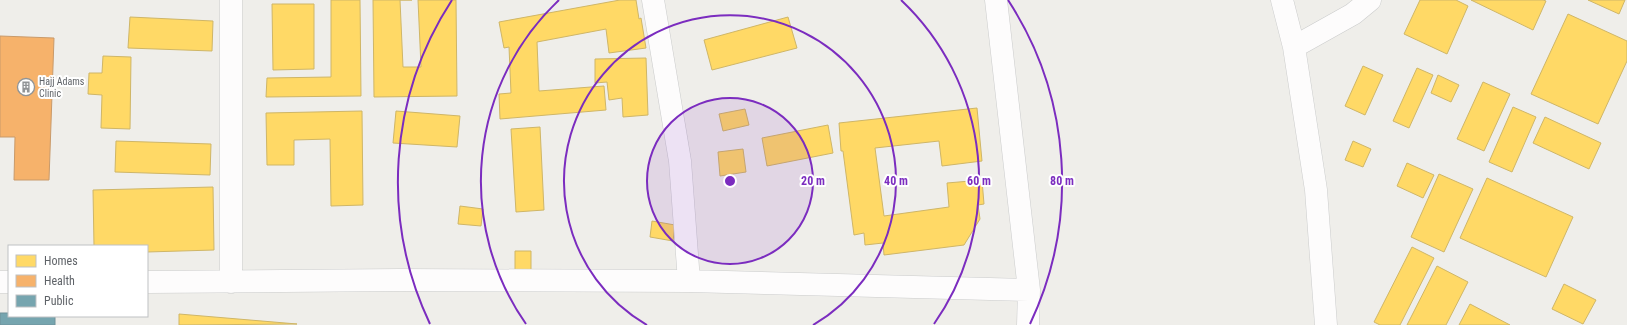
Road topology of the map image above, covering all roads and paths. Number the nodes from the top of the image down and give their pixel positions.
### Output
1 (231, 0) edge
2 (653, 0) edge
3 (996, 0) edge
4 (1282, 0) edge
5 (1370, 0) edge
6 (1294, 48) junction
7 (689, 281) junction
8 (148, 282) edge
9 (231, 282) junction
10 (1029, 290) junction
11 (1028, 325) edge
12 (1326, 325) edge

1 - 9 street
2 - 7 street
3 - 10 street
4 - 6 street
5 - 6 street
6 - 12 street
7 - 9 street
7 - 10 street
8 - 9 street
10 - 11 street

